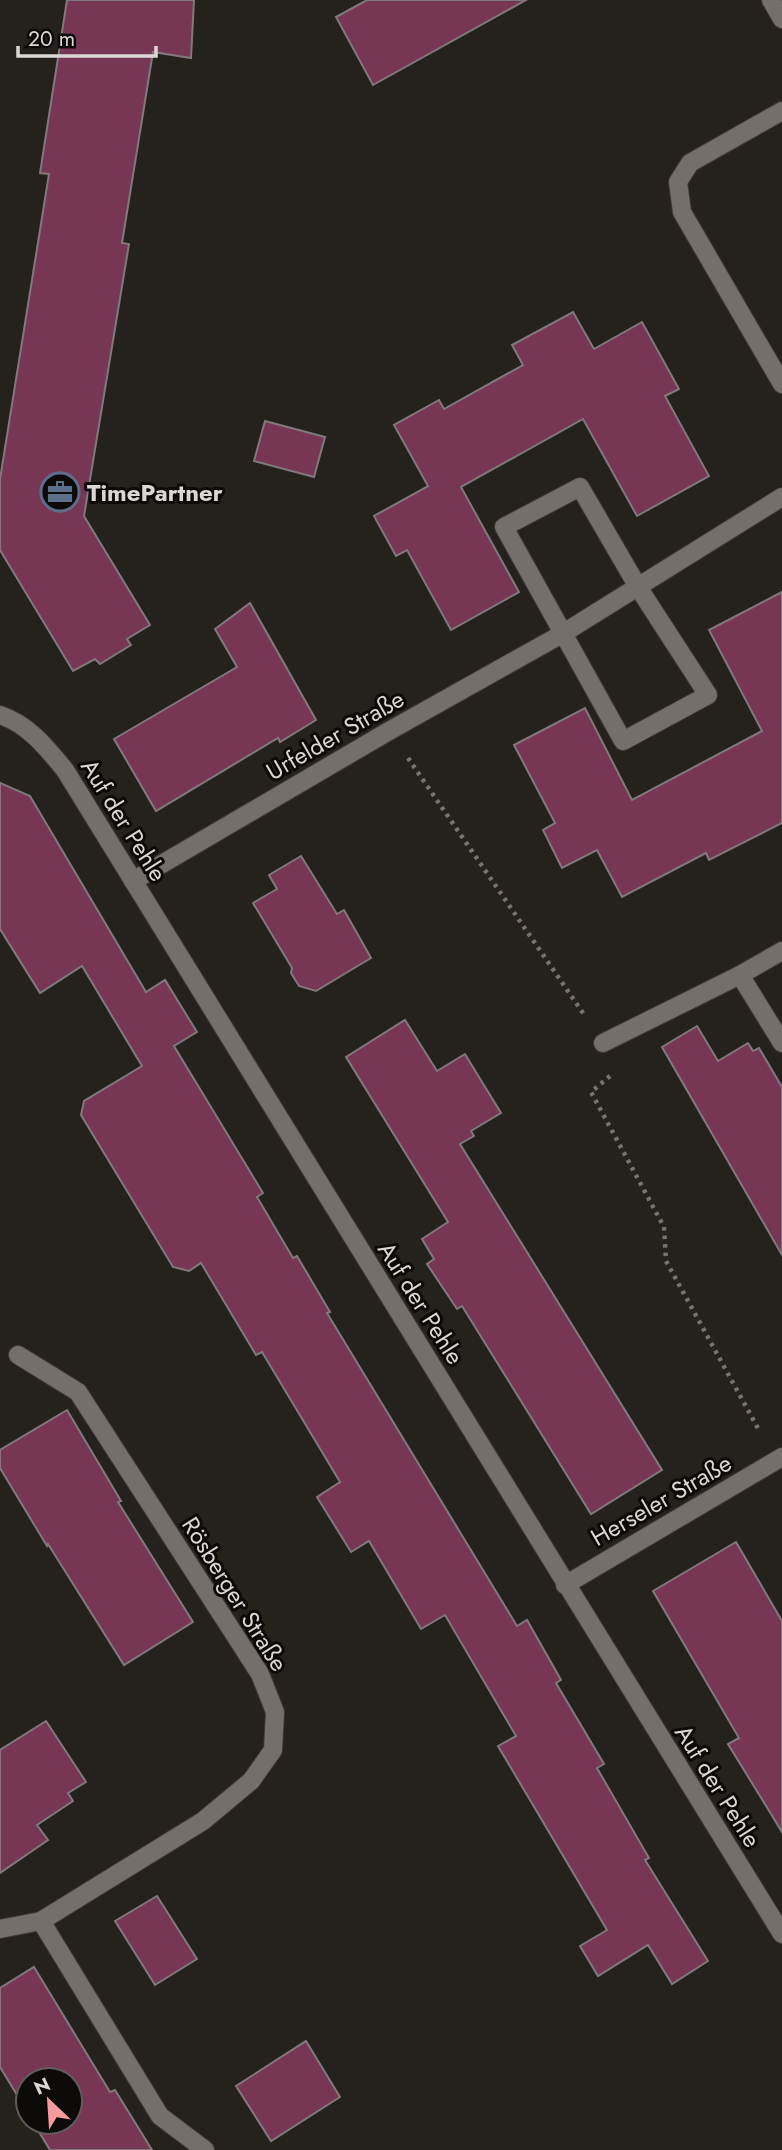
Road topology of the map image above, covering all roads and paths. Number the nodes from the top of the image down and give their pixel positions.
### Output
1 (771, 0) edge
2 (782, 19) edge
3 (782, 111) edge
4 (782, 382) edge
5 (782, 497) edge
6 (638, 587) junction
7 (562, 634) junction
8 (0, 715) edge
9 (390, 731) junction
10 (133, 881) junction
11 (782, 951) edge
12 (740, 975) junction
13 (603, 1043) junction
14 (782, 1043) edge
15 (18, 1355) dead end
16 (779, 1459) edge
17 (565, 1584) junction
18 (41, 1921) junction
19 (0, 1929) edge
20 (782, 1934) edge
21 (205, 2150) edge

1 - 2 street
3 - 4 street
5 - 6 street, Urfelder Straße
6 - 7 street, Urfelder Straße
6 - 7 street
6 - 7 street
7 - 9 street, Urfelder Straße
8 - 10 street, Auf der Pehle
9 - 10 street, Urfelder Straße
9 - 13 path
10 - 17 street, Auf der Pehle
11 - 12 street
12 - 13 street
12 - 14 street
13 - 16 path
15 - 18 street, Rösberger Straße
16 - 17 street, Herseler Straße
17 - 20 street, Auf der Pehle
18 - 19 street, Rösberger Straße
18 - 21 street

